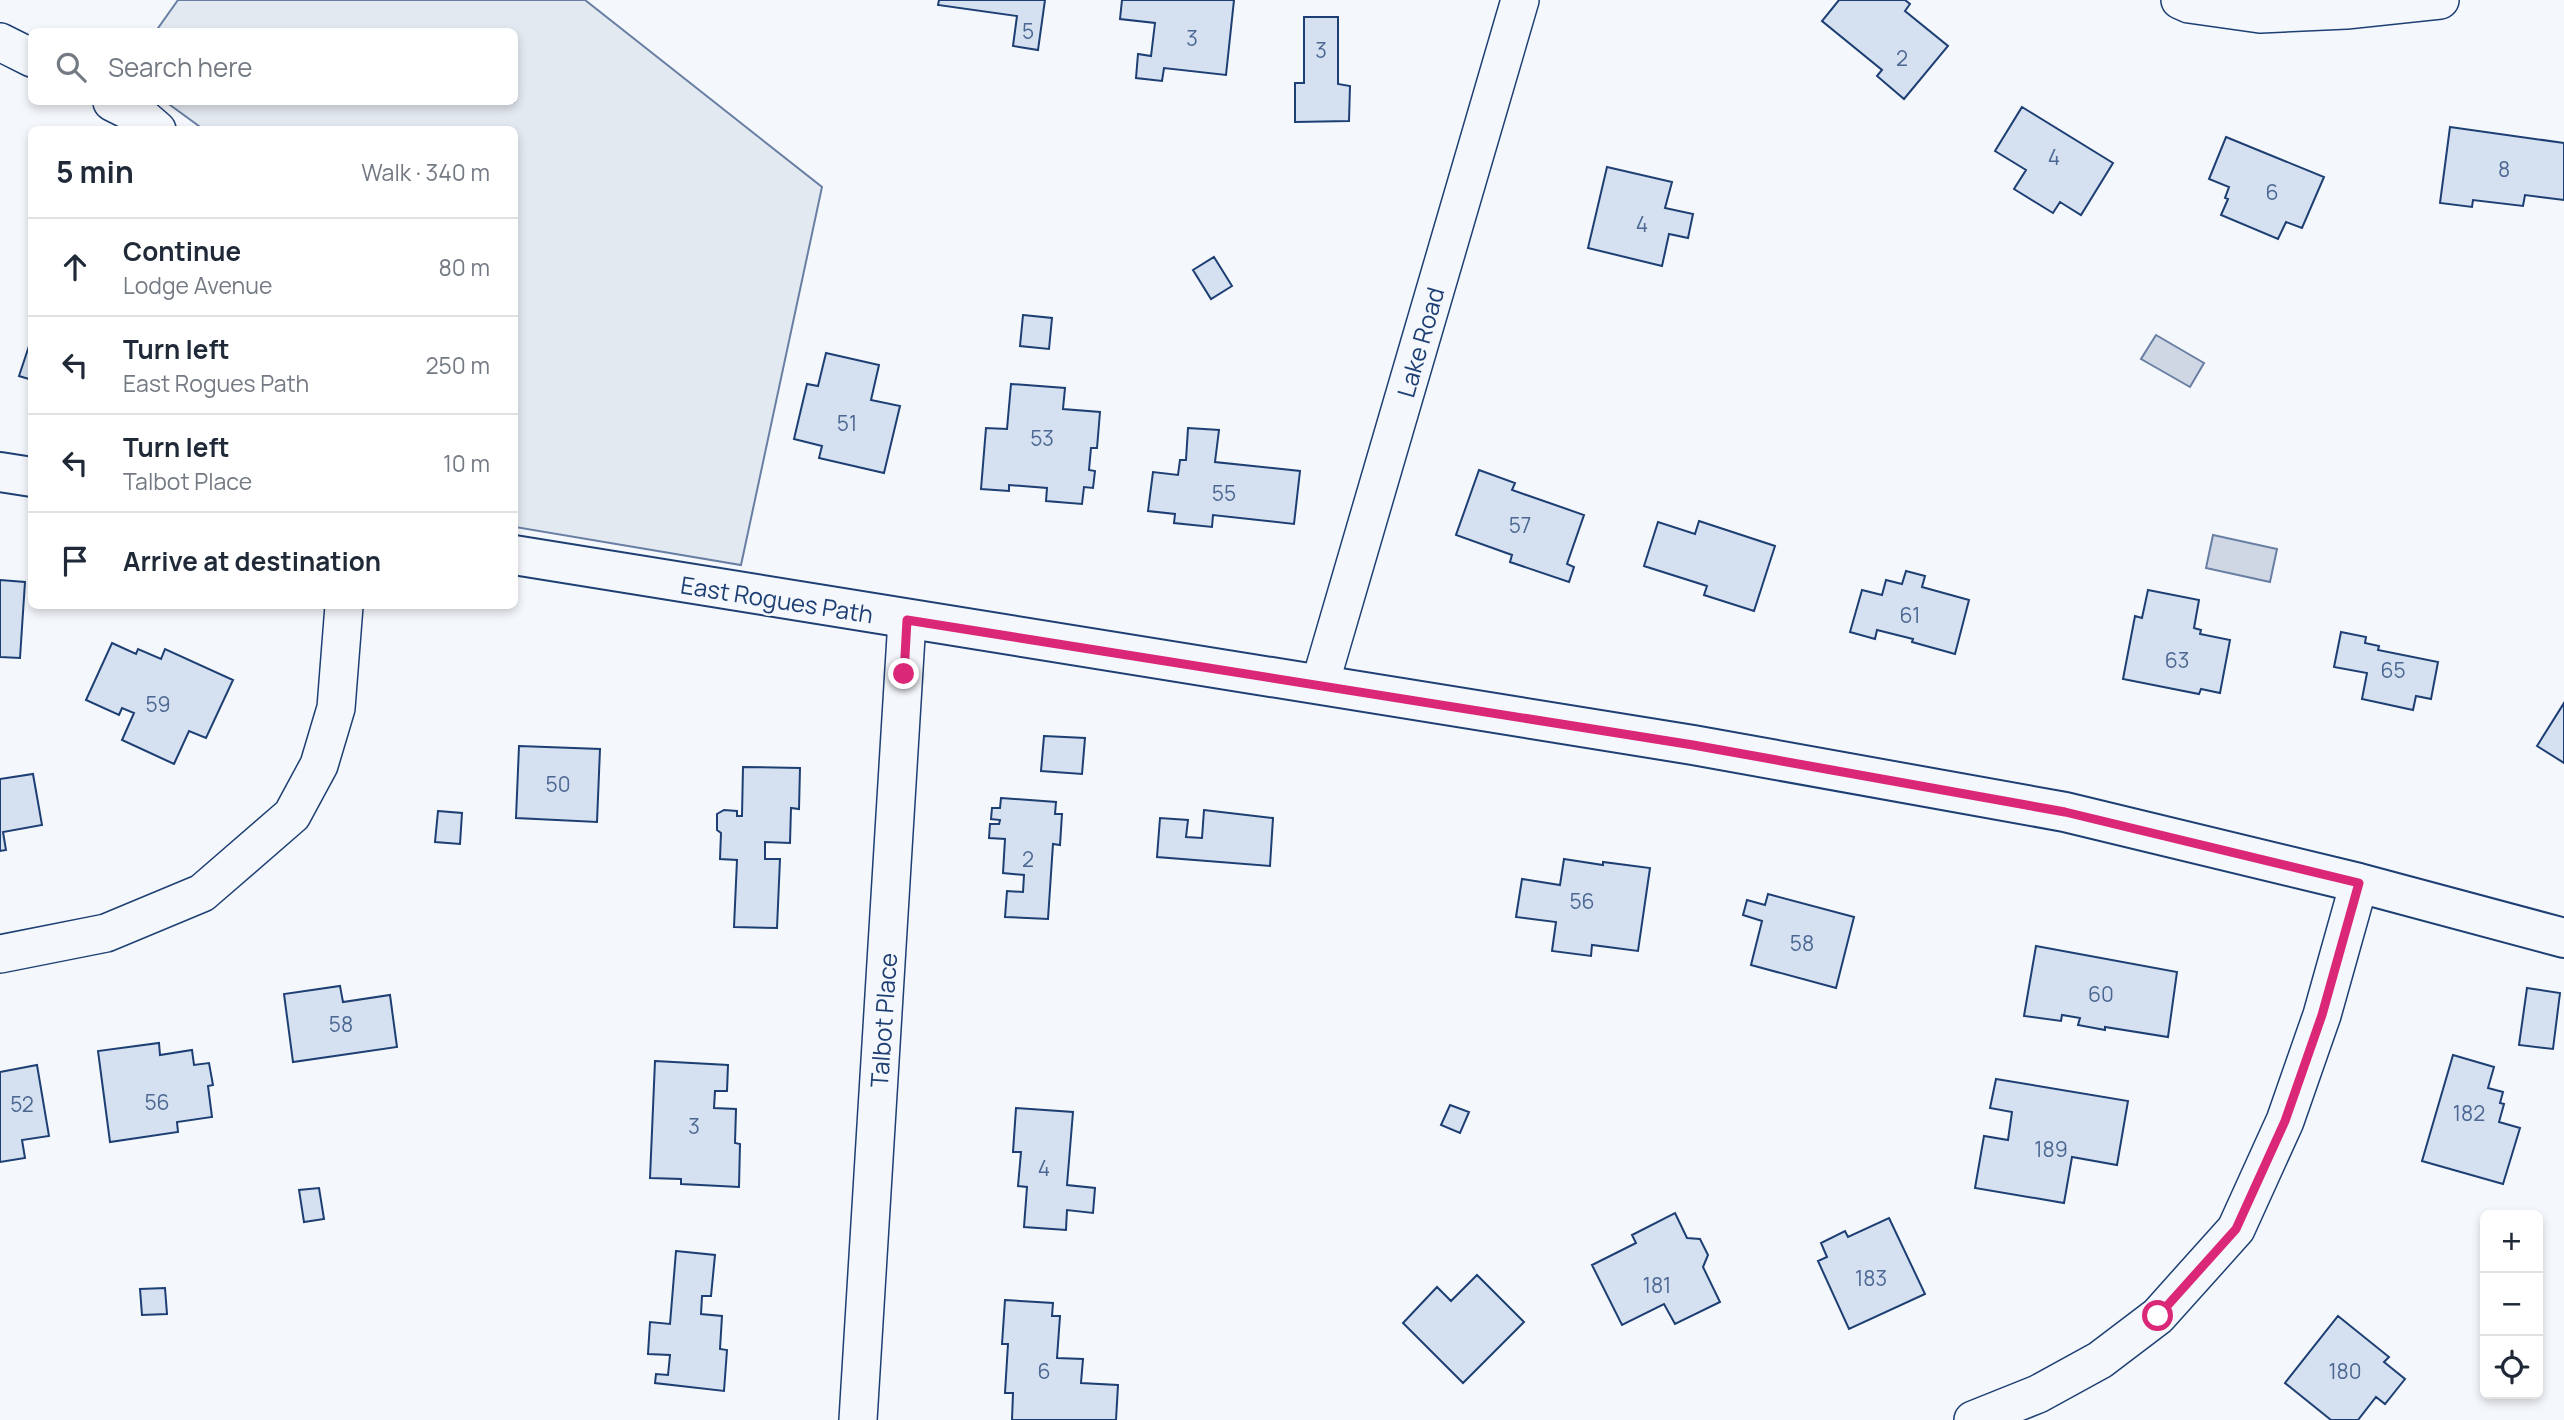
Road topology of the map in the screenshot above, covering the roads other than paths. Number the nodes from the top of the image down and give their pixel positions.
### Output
1 (1520, 0) edge
2 (2180, 0) edge
3 (2440, 0) edge
4 (0, 42) edge
5 (28, 56) edge
6 (118, 105) edge
7 (152, 126) edge
8 (0, 472) edge
9 (28, 476) edge
10 (518, 556) edge
11 (344, 609) edge
12 (907, 620) junction
13 (1320, 684) junction
14 (2359, 883) junction
15 (2564, 938) edge
16 (0, 954) edge
17 (858, 1420) edge
18 (1973, 1420) edge

1 - 13 street, Lake Road
2 - 3 street
4 - 5 street
6 - 7 street
8 - 9 street
10 - 12 street, East Rogues Path
11 - 16 street
12 - 13 street, East Rogues Path
12 - 17 street, Talbot Place
13 - 14 street, East Rogues Path
14 - 15 street, East Rogues Path
14 - 18 street

